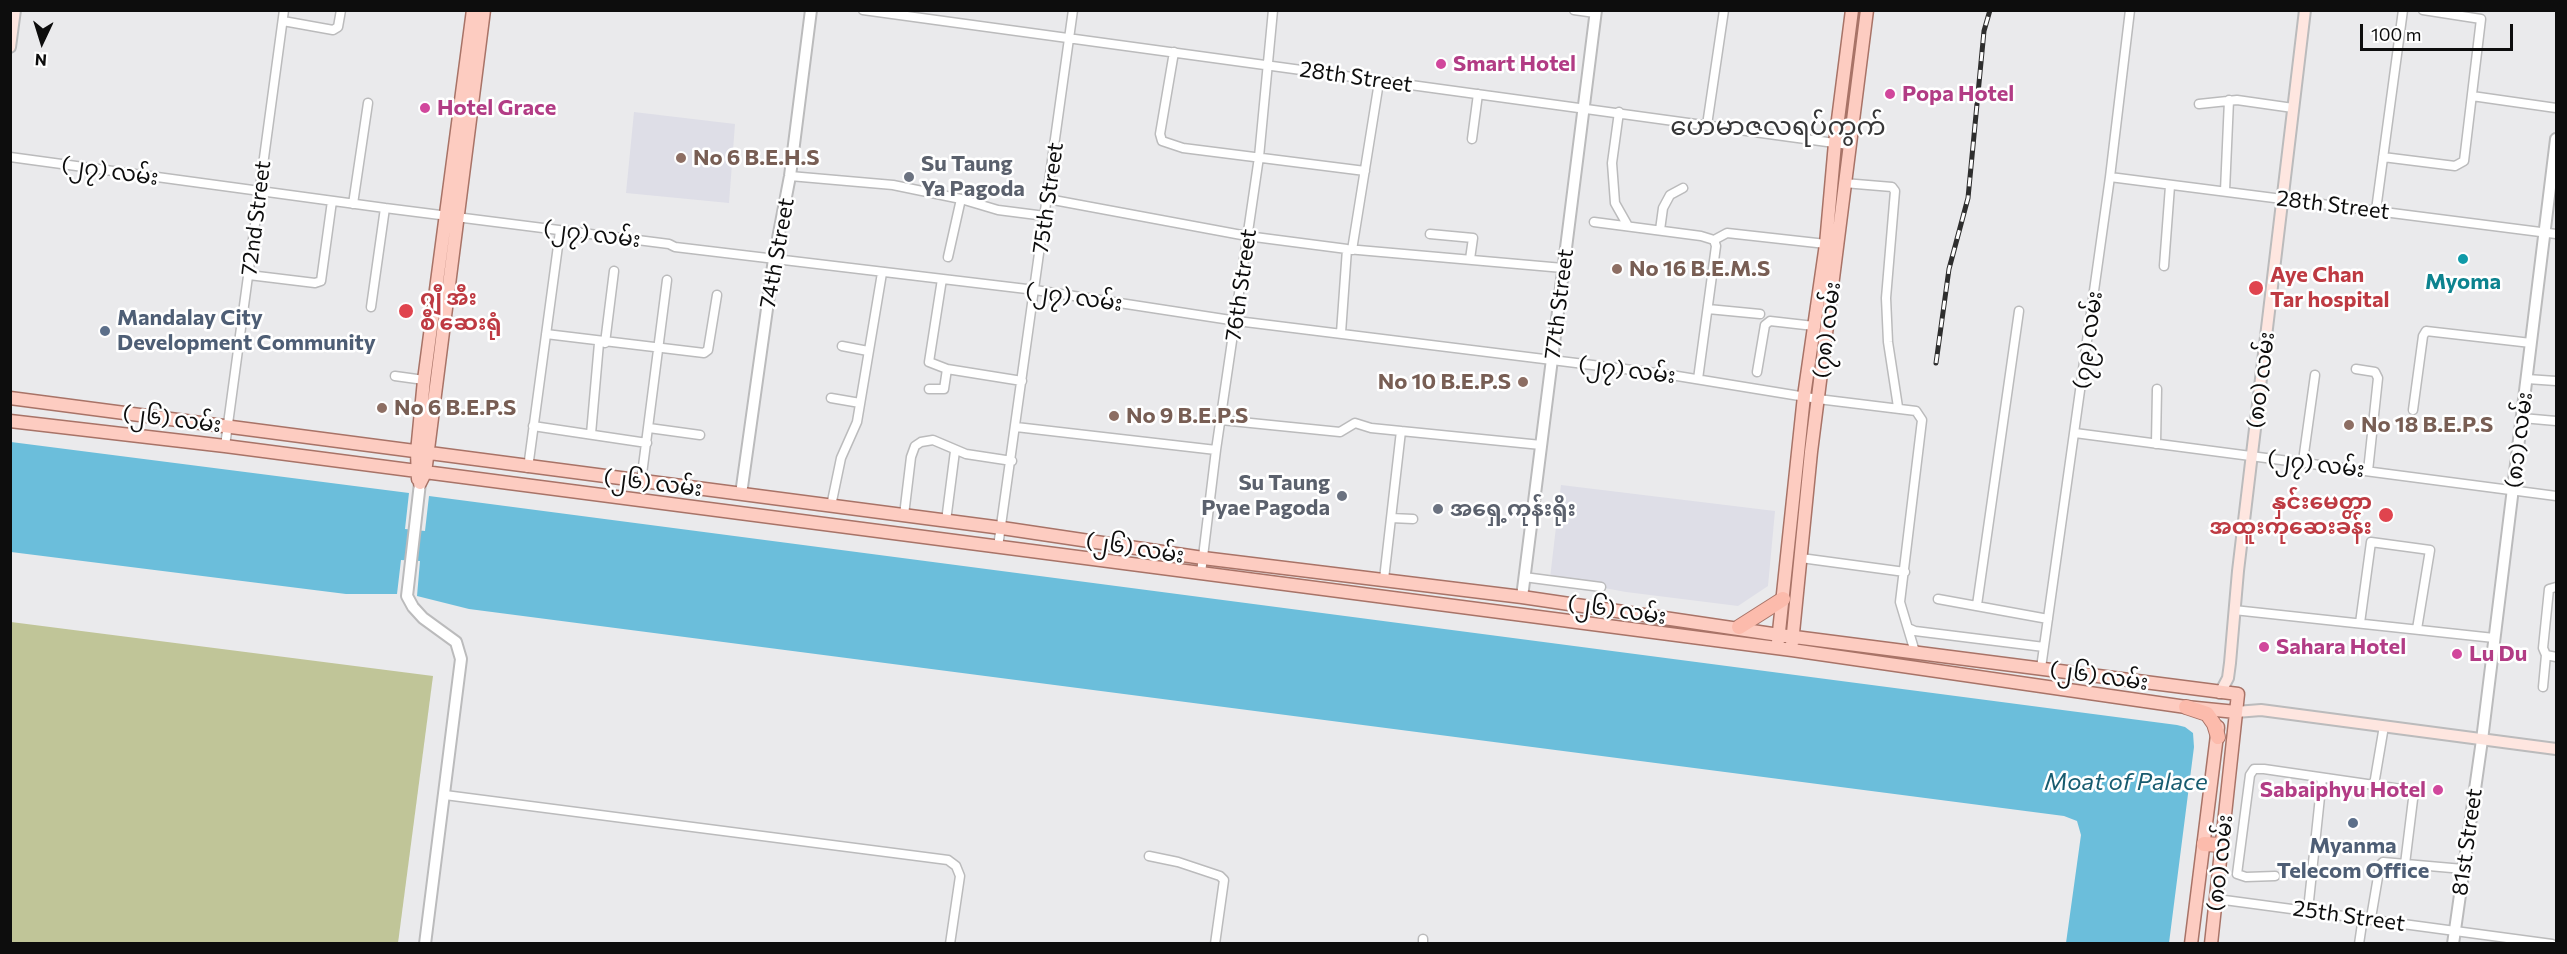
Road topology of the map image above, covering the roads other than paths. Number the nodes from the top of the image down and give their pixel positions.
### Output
1 (15, 10) edge
2 (284, 10) edge
3 (341, 10) edge
4 (473, 10) edge
5 (484, 10) edge
6 (811, 10) edge
7 (863, 10) edge
8 (1073, 10) edge
9 (1273, 10) edge
10 (1574, 10) edge
11 (1724, 10) edge
12 (1852, 10) edge
13 (1867, 10) edge
14 (2130, 10) edge
15 (2305, 10) edge
16 (2403, 10) edge
17 (2423, 10) edge
18 (1595, 12) edge
19 (2438, 12) edge
20 (283, 21) junction
21 (1070, 38) junction
22 (10, 47) edge
23 (1174, 52) junction
24 (1267, 64) junction
25 (1379, 82) junction
26 (1478, 94) junction
27 (2472, 96) junction
28 (2229, 100) junction
29 (368, 103) dead end
30 (2199, 104) dead end
31 (1582, 107) junction
32 (2293, 108) junction
33 (2556, 108) edge
34 (1619, 112) junction
35 (1707, 125) junction
36 (1472, 139) dead end
37 (2556, 140) edge
38 (1835, 143) junction
39 (1849, 145) junction
40 (10, 157) edge
41 (1259, 157) junction
42 (2383, 157) junction
43 (1365, 171) junction
44 (790, 176) junction
45 (2110, 177) junction
46 (1844, 183) junction
47 (2170, 186) junction
48 (1683, 188) dead end
49 (259, 190) junction
50 (2225, 191) junction
51 (961, 199) junction
52 (1048, 199) junction
53 (2282, 199) junction
54 (332, 201) junction
55 (353, 204) junction
56 (385, 208) junction
57 (2376, 210) junction
58 (445, 216) junction
59 (1045, 216) junction
60 (458, 218) junction
61 (1594, 222) dead end
62 (1628, 226) junction
63 (1660, 230) junction
64 (560, 231) junction
65 (2551, 233) edge
66 (1430, 234) dead end
67 (1247, 236) junction
68 (1714, 240) junction
69 (1826, 244) junction
70 (1350, 249) junction
71 (948, 257) dead end
72 (774, 259) junction
73 (1470, 259) junction
74 (2164, 266) dead end
75 (1563, 268) junction
76 (614, 271) dead end
77 (882, 273) junction
78 (249, 275) junction
79 (942, 279) junction
80 (667, 280) dead end
81 (1035, 290) junction
82 (717, 295) dead end
83 (371, 307) dead end
84 (1708, 309) junction
85 (2019, 311) dead end
86 (1760, 314) dead end
87 (1237, 321) junction
88 (1814, 326) junction
89 (1341, 333) junction
90 (546, 334) junction
91 (602, 343) junction
92 (2531, 343) junction
93 (842, 346) dead end
94 (659, 349) junction
95 (868, 351) junction
96 (1552, 361) junction
97 (947, 369) junction
98 (2356, 369) dead end
99 (1757, 372) dead end
100 (2315, 375) dead end
101 (395, 376) dead end
102 (1698, 379) junction
103 (2527, 379) junction
104 (424, 380) junction
105 (1022, 381) junction
106 (2556, 381) edge
107 (928, 389) dead end
108 (2157, 389) dead end
109 (1804, 396) junction
110 (10, 398) edge
111 (831, 399) dead end
112 (1818, 399) junction
113 (860, 404) junction
114 (1898, 408) junction
115 (2413, 410) dead end
116 (2522, 418) junction
117 (1221, 420) junction
118 (10, 421) edge
119 (2556, 421) edge
120 (227, 426) junction
121 (533, 426) junction
122 (649, 428) junction
123 (1016, 428) junction
124 (1401, 431) junction
125 (2075, 433) junction
126 (591, 434) junction
127 (700, 435) dead end
128 (647, 443) junction
129 (2156, 444) junction
130 (1541, 445) junction
131 (225, 446) junction
132 (1216, 450) junction
133 (955, 451) junction
134 (422, 453) junction
135 (2252, 456) junction
136 (1012, 461) junction
137 (2303, 461) junction
138 (528, 468) junction
139 (2368, 471) junction
140 (420, 481) junction
141 (641, 482) junction
142 (2513, 490) junction
143 (741, 495) junction
144 (2556, 496) edge
145 (831, 506) junction
146 (904, 515) junction
147 (1391, 518) junction
148 (1413, 519) dead end
149 (946, 521) junction
150 (1002, 528) junction
151 (998, 547) junction
152 (1203, 558) junction
153 (1801, 558) junction
154 (1905, 572) junction
155 (1201, 573) junction
156 (1524, 577) junction
157 (1384, 579) junction
158 (1601, 587) dead end
159 (2556, 587) edge
160 (1522, 597) junction
161 (1783, 599) junction
162 (1938, 599) dead end
163 (1977, 605) junction
164 (2234, 610) junction
165 (2048, 619) junction
166 (2360, 623) junction
167 (1739, 627) junction
168 (1908, 628) junction
169 (2417, 629) junction
170 (1785, 635) junction
171 (2494, 638) junction
172 (2044, 647) junction
173 (1778, 648) junction
174 (1792, 650) junction
175 (1915, 652) junction
176 (2546, 655) junction
177 (2556, 657) edge
178 (2041, 668) junction
179 (2228, 678) junction
180 (2543, 687) dead end
181 (2220, 693) junction
182 (2238, 694) junction
183 (2186, 707) junction
184 (2254, 709) junction
185 (2218, 710) junction
186 (2236, 712) junction
187 (2384, 726) junction
188 (2218, 737) junction
189 (2482, 740) junction
190 (2556, 749) edge
191 (2322, 778) junction
192 (2374, 785) junction
193 (445, 795) junction
194 (2204, 844) junction
195 (2223, 845) junction
196 (1149, 856) dead end
197 (2405, 864) junction
198 (2463, 869) junction
199 (2275, 876) dead end
200 (2217, 899) junction
201 (2308, 910) junction
202 (2367, 917) junction
203 (2455, 931) junction
204 (425, 944) edge
205 (950, 944) edge
206 (1215, 944) edge
207 (2191, 944) edge
208 (2211, 944) edge
209 (2359, 944) edge
210 (2453, 944) edge
211 (2552, 944) edge

1 - 22 main road
2 - 20 street, 72nd Street
3 - 20 street
4 - 58 main road
5 - 60 main road
6 - 44 street, 74th Street
7 - 21 street, 28th Street
8 - 21 street, 75th Street
9 - 24 street, 76th Street
10 - 18 street
11 - 35 street
12 - 38 main road, (၇၈) လမ်း
13 - 39 main road, (၇၈) လမ်း
14 - 45 street, (၇၉) လမ်း
15 - 32 main road, (၈၀) လမ်း
16 - 42 street
17 - 19 street
18 - 31 street, 77th Street
19 - 27 street
20 - 49 street, 72nd Street
21 - 23 street, 28th Street
21 - 52 street, 75th Street
23 - 24 street, 28th Street
23 - 41 street
24 - 25 street, 28th Street
24 - 41 street, 76th Street
25 - 26 street, 28th Street
25 - 43 street
26 - 31 street, 28th Street
26 - 36 street
27 - 33 street
27 - 42 street
28 - 30 street
28 - 32 street
28 - 50 street
29 - 55 street
31 - 34 street, 28th Street
31 - 75 street, 77th Street
32 - 53 main road, (၈၀) လမ်း
34 - 35 street, 28th Street
34 - 62 street
35 - 38 street, 28th Street
37 - 65 street, (၈၁) လမ်း
38 - 39 street, 28th Street
38 - 69 main road, (၇၈) လမ်း
39 - 46 main road, (၇၈) လမ်း
40 - 49 street, (၂၇) လမ်း
41 - 43 street
41 - 67 street, 76th Street
42 - 57 street
43 - 70 street
44 - 51 street
44 - 72 street, 74th Street
45 - 47 street, 28th Street
45 - 125 street, (၇၉) လမ်း
46 - 112 main road, (၇၈) လမ်း
46 - 114 street
47 - 50 street, 28th Street
47 - 74 street
48 - 63 street
49 - 54 street, (၂၇) လမ်း
49 - 78 street, 72nd Street
50 - 53 street, 28th Street
51 - 59 street
51 - 71 street
52 - 59 street, 75th Street
52 - 67 street
53 - 57 street, 28th Street
53 - 135 main road, (၈၀) လမ်း
54 - 55 street, (၂၇) လမ်း
54 - 78 street
55 - 56 street, (၂၇) လမ်း
56 - 58 street, (၂၇) လမ်း
56 - 83 street
57 - 65 street, 28th Street
58 - 60 street, (၂၇) လမ်း
58 - 104 main road
59 - 81 street, 75th Street
60 - 64 street, (၂၇) လမ်း
60 - 134 main road
61 - 62 street
62 - 63 street
63 - 68 street
64 - 72 street, (၂၇) လမ်း
64 - 90 street
65 - 92 street, (၈၁) လမ်း
66 - 73 street
67 - 70 street
67 - 87 street, 76th Street
68 - 69 street
68 - 84 street
69 - 88 main road, (၇၈) လမ်း
70 - 73 street
70 - 89 street
72 - 77 street, (၂၇) လမ်း
72 - 143 street, 74th Street
73 - 75 street
75 - 96 street, 77th Street
76 - 91 street
77 - 79 street, (၂၇) လမ်း
77 - 95 street
78 - 120 street, 72nd Street
79 - 81 street, (၂၇) လမ်း
79 - 97 street
80 - 94 street
81 - 87 street, (၂၇) လမ်း
81 - 105 street, 75th Street
82 - 94 street
84 - 86 street
84 - 102 street
85 - 163 street
87 - 89 street, (၂၇) လမ်း
87 - 117 street, 76th Street
88 - 99 street
88 - 109 main road, (၇၈) လမ်း
89 - 96 street, (၂၇) လမ်း
90 - 91 street
90 - 121 street
91 - 94 street
91 - 126 street
92 - 103 street, (၈၁) လမ်း
92 - 115 street
93 - 95 street
94 - 122 street
95 - 113 street
96 - 102 street, (၂၇) လမ်း
96 - 130 street, 77th Street
97 - 105 street
97 - 107 street
98 - 139 street
100 - 137 street
101 - 104 street
102 - 109 street, (၂၇) လမ်း
103 - 106 street
103 - 116 street, (၈၁) လမ်း
104 - 134 main road
105 - 123 street, 75th Street
108 - 129 street
109 - 112 street, (၂၇) လမ်း
109 - 161 main road, (၇၈) လမ်း
110 - 120 main road, (၂၆) လမ်း
111 - 113 street
112 - 114 street, (၂၇) လမ်း
112 - 153 main road, (၇၈) လမ်း
113 - 145 street
114 - 154 street, (၂၇) လမ်း
116 - 119 street
116 - 142 street, (၈၁) လမ်း
117 - 124 street
117 - 132 street, 76th Street
118 - 131 main road, (၂၆) လမ်း
120 - 131 street, 72nd Street
120 - 134 main road, (၂၆) လမ်း
121 - 126 street
121 - 138 street
122 - 127 street
122 - 128 street
123 - 132 street
123 - 136 street, 75th Street
124 - 130 street
124 - 147 street
125 - 129 street, (၂၇) လမ်း
125 - 165 street, (၇၉) လမ်း
126 - 128 street
128 - 141 street
129 - 135 street, (၂၇) လမ်း
130 - 156 street, 77th Street
131 - 140 main road, (၂၆) လမ်း
132 - 152 street, 76th Street
133 - 136 street
133 - 146 street
133 - 149 street
134 - 138 main road, (၂၆) လမ်း
134 - 140 main road
135 - 137 street, (၂၇) လမ်း
135 - 164 main road, (၈၀) လမ်း
136 - 150 street, 75th Street
137 - 139 street, (၂၇) လမ်း
138 - 141 main road, (၂၆) လမ်း
139 - 142 street, (၂၇) လမ်း
140 - 151 main road, (၂၆) လမ်း
140 - 193 street
141 - 143 main road, (၂၆) လမ်း
142 - 144 street, (၂၇) လမ်း
142 - 171 street, (၈၁) လမ်း
143 - 145 main road, (၂၆) လမ်း
145 - 146 main road, (၂၆) လမ်း
146 - 149 main road, (၂၆) လမ်း
147 - 148 street
147 - 157 street
149 - 150 main road, (၂၆) လမ်း
150 - 151 street, 75th Street
150 - 152 main road, (၂၆) လမ်း
151 - 155 main road, (၂၆) လမ်း
152 - 155 street, 76th Street
152 - 157 main road, (၂၆) လမ်း
153 - 154 street
153 - 170 main road, (၇၈) လမ်း
154 - 168 street, (၂၇) လမ်း
155 - 173 main road, (၂၆) လမ်း
156 - 158 street
156 - 160 street, 77th Street
157 - 160 main road, (၂၆) လမ်း
159 - 176 street
160 - 167 main road, (၂၆) လမ်း
161 - 167 highway
161 - 170 main road, (၇၈) လမ်း
162 - 163 street
163 - 165 street
164 - 166 street
164 - 179 main road, (၈၀) လမ်း
165 - 172 street, (၇၉) လမ်း
166 - 169 street
166 - 169 street
167 - 170 main road, (၂၆) လမ်း
168 - 172 street
168 - 175 street, (၂၇) လမ်း
169 - 171 street
170 - 173 main road, (၇၈) လမ်း
170 - 174 main road, (၇၈) လမ်း
170 - 175 main road, (၂၆) လမ်း
171 - 189 street, (၈၁) လမ်း
172 - 178 street, (၇၉) လမ်း
173 - 174 main road, (၂၆) လမ်း
174 - 183 main road, (၂၆) လမ်း
175 - 178 main road, (၂၆) လမ်း
176 - 177 street
176 - 180 street
178 - 181 main road, (၂၆) လမ်း
179 - 181 main road, (၈၀) လမ်း
179 - 182 main road
181 - 182 main road, (၂၆) လမ်း
181 - 185 main road, (၈၀) လမ်း
182 - 184 main road
182 - 186 main road, (၈၀) လမ်း
183 - 185 main road, (၂၆) လမ်း
183 - 188 highway
184 - 186 main road, (၂၆) လမ်း
184 - 187 main road, (၂၆) လမ်း
185 - 186 main road, (၂၆) လမ်း
185 - 188 main road, (၈၀) လမ်း
186 - 195 main road, (၈၀) လမ်း
187 - 189 main road, (၂၆) လမ်း
187 - 192 street
188 - 194 main road, (၈၀) လမ်း
189 - 190 main road, (၂၆) လမ်း
189 - 198 street, 81st Street
191 - 192 street
191 - 199 street
191 - 201 street
192 - 197 street
193 - 204 street
193 - 205 street
194 - 195 highway
194 - 207 main road, (၈၀) လမ်း
195 - 200 main road, (၈၀) လမ်း
196 - 206 street
197 - 198 street
197 - 202 street
198 - 203 street, 81st Street
200 - 201 street, 25th Street
200 - 208 main road, (၈၀) လမ်း
201 - 202 street, 25th Street
202 - 203 street, 25th Street
202 - 209 street
203 - 210 street, 81st Street
203 - 211 street, 25th Street

